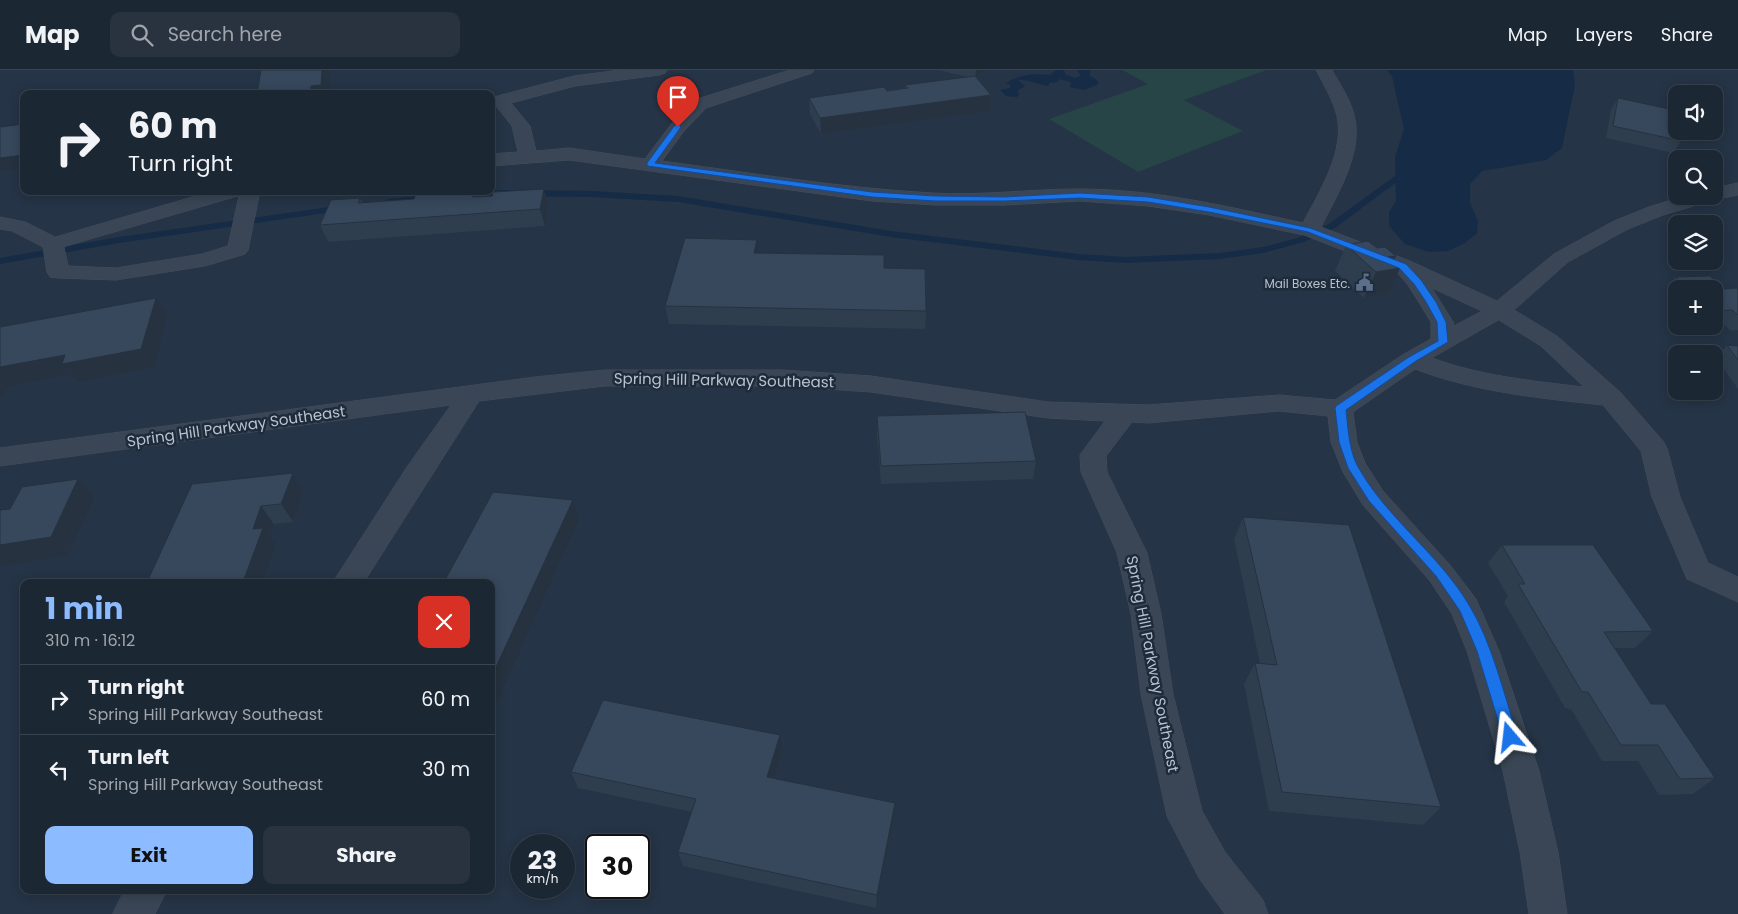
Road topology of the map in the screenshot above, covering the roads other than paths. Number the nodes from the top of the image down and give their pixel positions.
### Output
1 (659, 70) edge
2 (806, 70) edge
3 (1324, 70) edge
4 (528, 157) junction
5 (495, 160) edge
6 (650, 164) junction
7 (1738, 189) edge
8 (1723, 192) edge
9 (221, 195) edge
10 (249, 195) edge
11 (1676, 205) edge
12 (0, 224) edge
13 (1310, 230) junction
14 (53, 244) junction
15 (1402, 266) junction
16 (1499, 311) junction
17 (1443, 342) junction
18 (1412, 359) junction
19 (471, 394) junction
20 (1611, 398) junction
21 (1340, 408) junction
22 (1125, 413) junction
23 (0, 457) edge
24 (350, 579) edge
25 (1738, 590) edge
26 (145, 894) edge
27 (132, 914) edge
28 (1249, 914) edge
29 (1548, 914) edge

1 - 4 street
2 - 6 street
3 - 13 street
4 - 5 street
4 - 6 street
6 - 13 street
7 - 8 street
9 - 14 street
10 - 14 street
11 - 16 street
12 - 14 street
13 - 15 street
15 - 16 street
15 - 17 street
16 - 17 street
16 - 20 street
17 - 18 street
18 - 20 street
18 - 21 street
19 - 22 street, Spring Hill Parkway Southeast
19 - 23 street, Spring Hill Parkway Southeast
19 - 24 street
20 - 25 street
21 - 22 street, Spring Hill Parkway Southeast
21 - 29 street
22 - 28 street, Spring Hill Parkway Southeast
26 - 27 street

